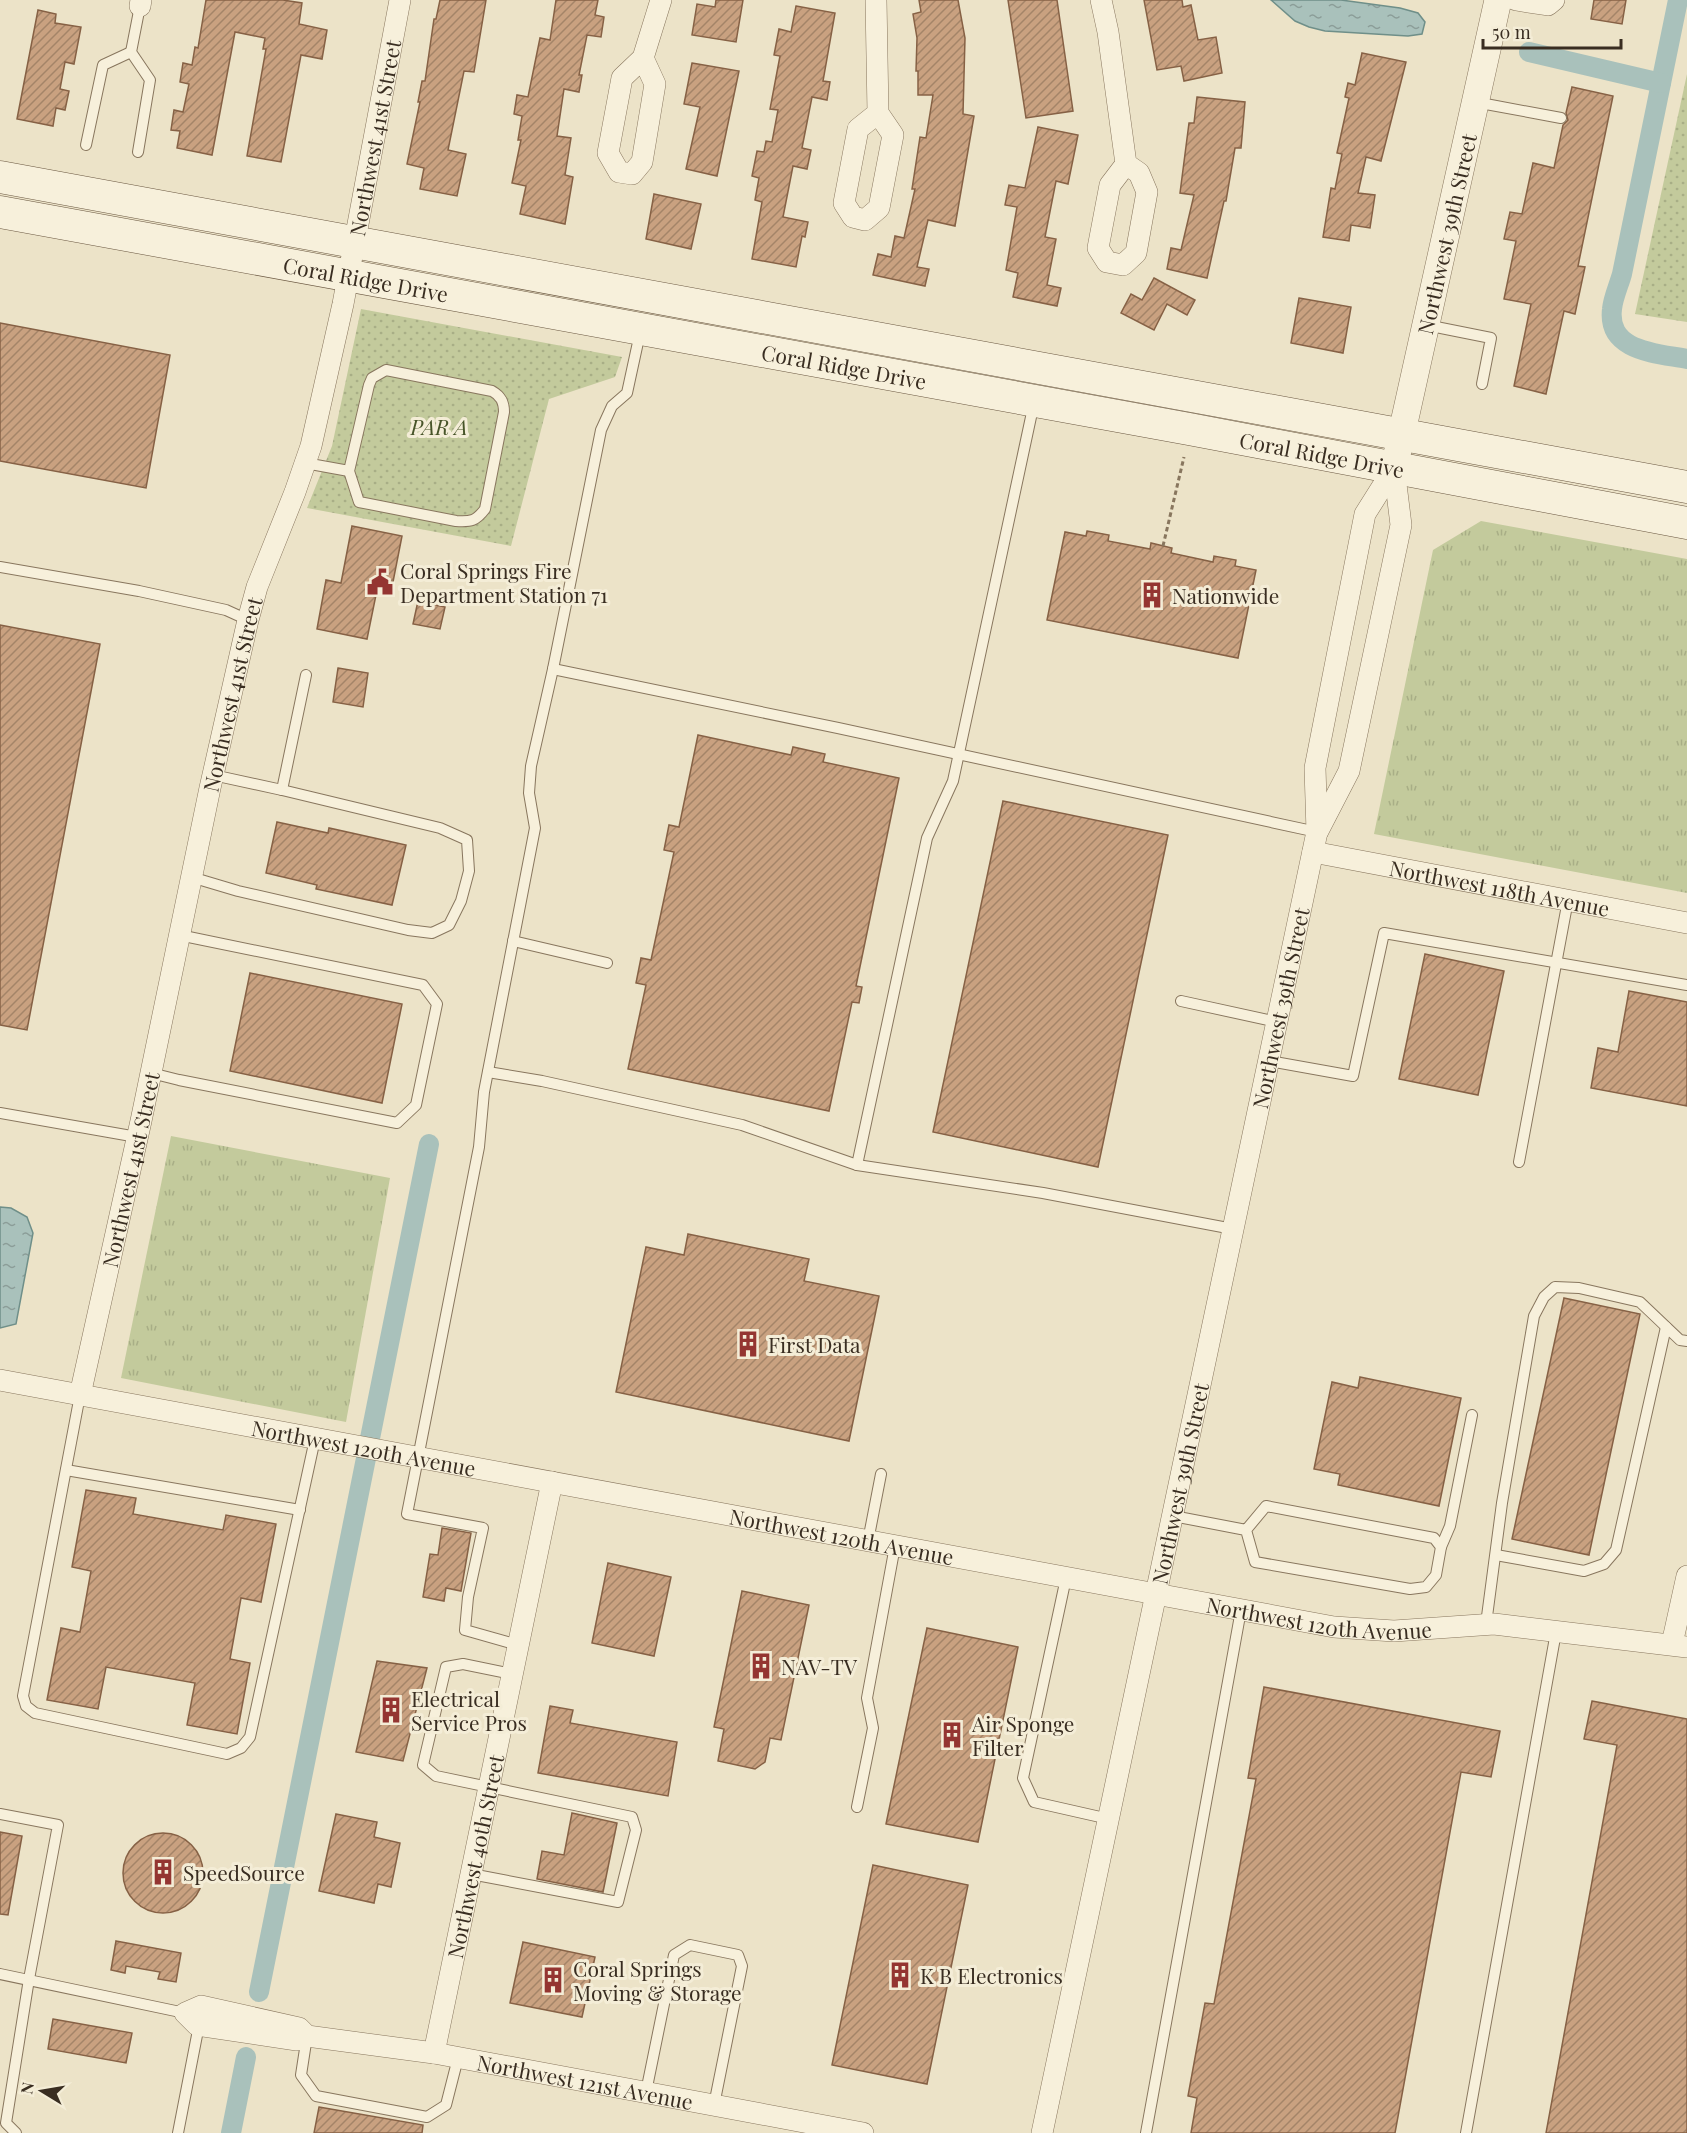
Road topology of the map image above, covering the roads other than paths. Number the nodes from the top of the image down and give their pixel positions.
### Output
1 (400, 0) edge
2 (661, 0) edge
3 (876, 0) edge
4 (1101, 0) edge
5 (1498, 0) edge
6 (1516, 0) edge
7 (1554, 0) edge
8 (141, 3) edge
9 (131, 52) junction
10 (643, 58) junction
11 (1475, 102) junction
12 (878, 113) dead end
13 (1561, 118) dead end
14 (86, 145) dead end
15 (138, 152) dead end
16 (1126, 164) dead end
17 (0, 177) edge
18 (0, 212) edge
19 (354, 243) junction
20 (348, 276) junction
21 (1426, 325) junction
22 (641, 329) junction
23 (1482, 384) dead end
24 (1034, 401) junction
25 (1401, 435) junction
26 (305, 463) junction
27 (1394, 468) junction
28 (349, 471) junction
29 (1687, 487) edge
30 (1687, 523) edge
31 (0, 567) edge
32 (248, 620) junction
33 (553, 669) junction
34 (306, 675) dead end
35 (958, 754) junction
36 (213, 775) junction
37 (282, 790) junction
38 (1315, 842) junction
39 (191, 877) junction
40 (1568, 900) junction
41 (1687, 923) edge
42 (179, 935) junction
43 (513, 941) junction
44 (1556, 962) junction
45 (607, 963) dead end
46 (1687, 985) edge
47 (1181, 1001) dead end
48 (1277, 1022) junction
49 (1269, 1061) junction
50 (488, 1072) junction
51 (151, 1073) junction
52 (0, 1113) edge
53 (137, 1137) junction
54 (1519, 1162) dead end
55 (857, 1164) junction
56 (1233, 1229) junction
57 (1666, 1328) junction
58 (1687, 1341) edge
59 (0, 1380) edge
60 (80, 1395) junction
61 (1472, 1415) dead end
62 (315, 1439) junction
63 (417, 1458) junction
64 (66, 1470) junction
65 (881, 1473) dead end
66 (552, 1482) junction
67 (300, 1510) junction
68 (1173, 1516) junction
69 (1246, 1530) junction
70 (868, 1541) junction
71 (895, 1546) junction
72 (1441, 1547) junction
73 (1496, 1555) junction
74 (1687, 1576) edge
75 (1066, 1578) junction
76 (1156, 1595) junction
77 (1241, 1610) junction
78 (1486, 1624) junction
79 (1556, 1632) junction
80 (518, 1645) junction
81 (1680, 1646) edge
82 (512, 1674) junction
83 (489, 1788) junction
84 (857, 1807) dead end
85 (0, 1814) edge
86 (1109, 1819) junction
87 (471, 1874) junction
88 (0, 1974) edge
89 (29, 1979) junction
90 (192, 2019) junction
91 (307, 2036) junction
92 (434, 2053) junction
93 (458, 2058) junction
94 (646, 2092) junction
95 (714, 2105) junction
96 (788, 2126) edge
97 (16, 2133) edge
98 (178, 2133) edge
99 (863, 2133) edge
100 (1042, 2133) edge
101 (1146, 2133) edge
102 (1466, 2133) edge

1 - 19 street, Northwest 41st Street
2 - 10 street
3 - 12 street
4 - 16 street
5 - 11 street, Northwest 39th Street
6 - 7 street
8 - 9 lane
9 - 14 lane
9 - 15 lane
10 - 10 street
11 - 13 lane
11 - 21 street, Northwest 39th Street
17 - 19 main road, Coral Ridge Drive
18 - 20 main road, Coral Ridge Drive
19 - 20 street, Northwest 41st Street
19 - 25 main road, Coral Ridge Drive
20 - 22 main road, Coral Ridge Drive
20 - 26 street, Northwest 41st Street
21 - 23 lane
21 - 25 street, Northwest 39th Street
22 - 24 main road, Coral Ridge Drive
22 - 33 lane
24 - 27 main road, Coral Ridge Drive
24 - 35 lane
25 - 27 street, Northwest 39th Street
25 - 29 main road, Coral Ridge Drive
26 - 28 lane
26 - 32 street, Northwest 41st Street
27 - 30 main road, Coral Ridge Drive
27 - 38 street, Northwest 39th Street
27 - 38 street, Northwest 39th Street
28 - 28 lane
31 - 32 lane
32 - 36 street, Northwest 41st Street
33 - 35 lane
33 - 43 lane
34 - 37 lane
35 - 38 lane
35 - 55 lane
36 - 37 lane
36 - 39 street, Northwest 41st Street
37 - 39 lane
38 - 40 street, Northwest 118th Avenue
38 - 48 street, Northwest 39th Street
39 - 42 street, Northwest 41st Street
40 - 41 street, Northwest 118th Avenue
40 - 44 lane
42 - 51 street, Northwest 41st Street
42 - 51 lane
43 - 45 lane
43 - 50 lane
44 - 46 lane
44 - 49 lane
44 - 54 lane
47 - 48 lane
48 - 49 street, Northwest 39th Street
49 - 56 street, Northwest 39th Street
50 - 55 lane
50 - 63 lane
51 - 53 street, Northwest 41st Street
52 - 53 lane
53 - 60 street, Northwest 41st Street
55 - 56 lane
56 - 68 street, Northwest 39th Street
57 - 58 lane
57 - 73 lane
57 - 73 lane
59 - 60 street, Northwest 120th Avenue
60 - 62 street, Northwest 120th Avenue
60 - 64 lane
61 - 72 lane
62 - 63 street, Northwest 120th Avenue
62 - 67 lane
63 - 66 street, Northwest 120th Avenue
63 - 80 lane
64 - 67 lane
64 - 67 lane
65 - 70 lane
66 - 70 street, Northwest 120th Avenue
66 - 80 street, Northwest 40th Street
68 - 69 lane
68 - 76 street, Northwest 39th Street
69 - 72 lane
69 - 72 lane
70 - 71 street, Northwest 120th Avenue
71 - 75 street, Northwest 120th Avenue
71 - 84 lane
73 - 78 lane
74 - 81 street
75 - 76 street, Northwest 120th Avenue
75 - 86 lane
76 - 77 street, Northwest 120th Avenue
76 - 86 street, Northwest 39th Street
77 - 78 street, Northwest 120th Avenue
77 - 101 lane
78 - 79 street, Northwest 120th Avenue
79 - 81 street, Northwest 120th Avenue
79 - 102 lane
80 - 82 street, Northwest 40th Street
82 - 83 street, Northwest 40th Street
82 - 83 lane
83 - 87 street, Northwest 40th Street
83 - 87 lane
85 - 89 lane
86 - 100 street, Northwest 39th Street
87 - 92 street, Northwest 40th Street
88 - 89 lane, Northwest 121st Avenue
89 - 90 lane, Northwest 121st Avenue
89 - 97 lane
90 - 91 street, Northwest 121st Avenue
90 - 98 lane
91 - 92 street, Northwest 121st Avenue
91 - 93 lane
92 - 93 street, Northwest 121st Avenue
93 - 94 street, Northwest 121st Avenue
94 - 95 street, Northwest 121st Avenue
94 - 95 lane
95 - 96 street, Northwest 121st Avenue
96 - 99 street, Northwest 121st Avenue

